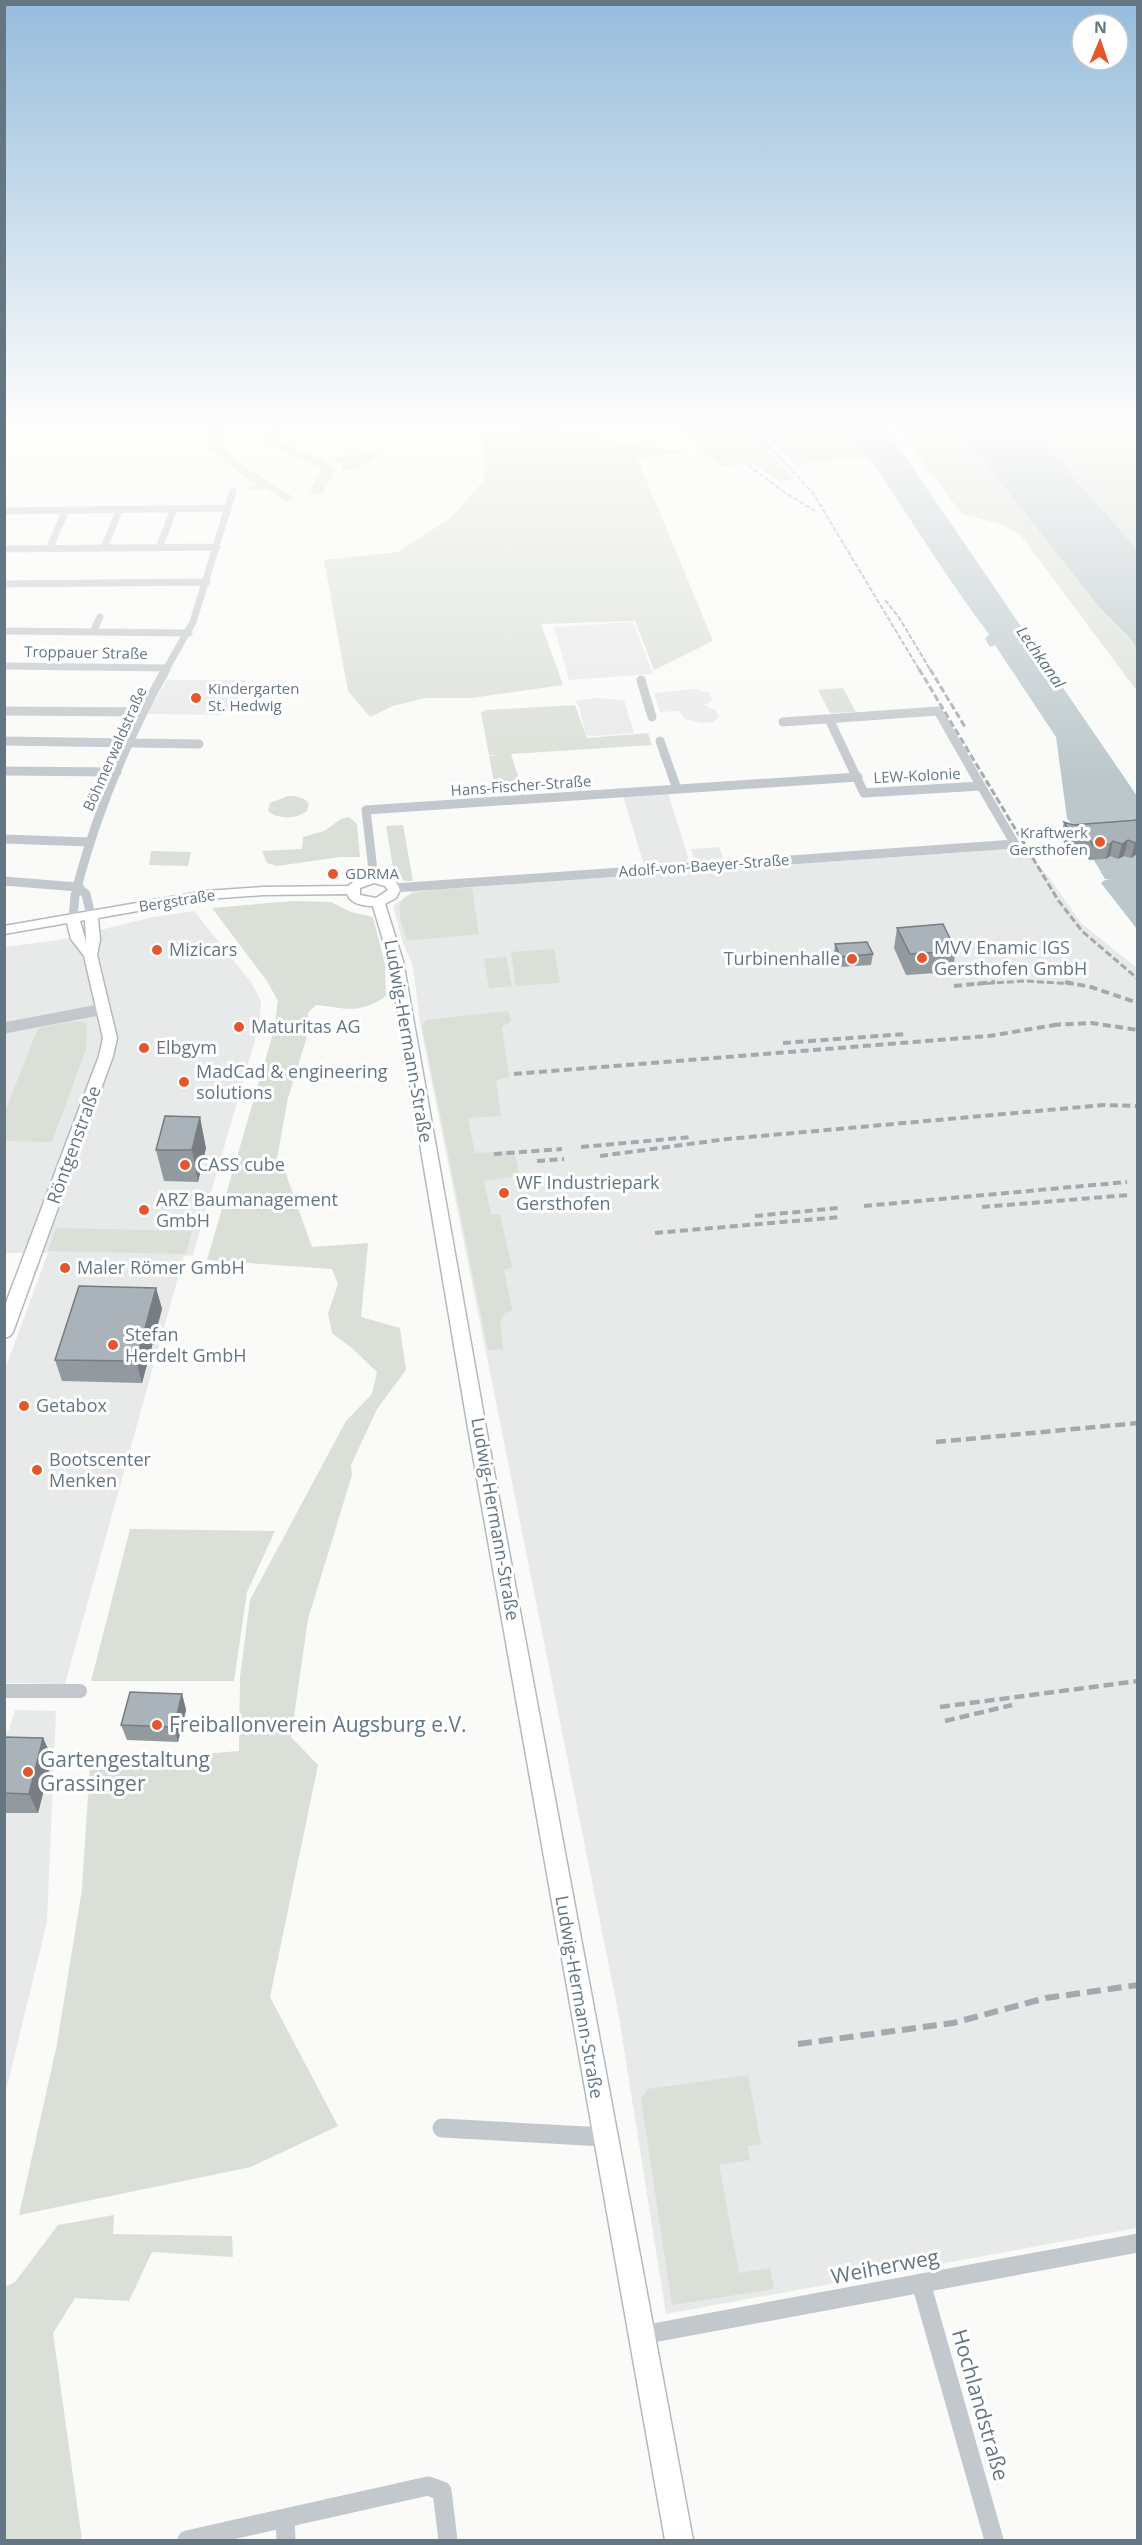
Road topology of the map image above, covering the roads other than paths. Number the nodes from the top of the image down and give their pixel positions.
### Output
1 (51, 544) edge
2 (106, 544) edge
3 (161, 544) edge
4 (218, 544) edge
5 (217, 547) junction
6 (104, 548) junction
7 (159, 548) junction
8 (4, 549) edge
9 (49, 549) junction
10 (207, 582) junction
11 (4, 584) edge
12 (100, 617) dead end
13 (4, 631) edge
14 (93, 632) junction
15 (189, 633) junction
16 (4, 666) edge
17 (167, 668) junction
18 (641, 680) dead end
19 (4, 711) edge
20 (142, 712) junction
21 (652, 717) dead end
22 (829, 718) junction
23 (783, 722) dead end
24 (4, 741) edge
25 (660, 741) dead end
26 (130, 742) junction
27 (199, 744) dead end
28 (4, 771) edge
29 (117, 772) junction
30 (858, 777) junction
31 (981, 786) junction
32 (677, 789) junction
33 (4, 839) edge
34 (89, 842) junction
35 (1014, 844) joint
36 (374, 879) junction
37 (4, 881) edge
38 (79, 887) junction
39 (394, 888) junction
40 (352, 890) junction
41 (378, 902) junction
42 (91, 916) junction
43 (73, 920) junction
44 (4, 930) edge
45 (90, 955) junction
46 (104, 1009) junction
47 (4, 1028) edge
48 (4, 1332) edge
49 (4, 1690) edge
50 (80, 1692) dead end
51 (442, 2128) dead end
52 (603, 2138) junction
53 (1137, 2243) edge
54 (921, 2283) junction
55 (642, 2335) junction
56 (285, 2518) junction
57 (187, 2541) edge
58 (286, 2541) edge
59 (448, 2541) edge
60 (679, 2541) edge
61 (994, 2541) edge

1 - 9 street
2 - 6 street
3 - 7 street
4 - 5 street, Böhmerwaldstraße
5 - 7 street
5 - 10 street, Böhmerwaldstraße
6 - 7 street
6 - 9 street
8 - 9 street
10 - 11 street
10 - 15 street, Böhmerwaldstraße
12 - 14 street
13 - 14 street
14 - 15 street
15 - 17 street, Böhmerwaldstraße
16 - 17 street, Troppauer Straße
17 - 20 street, Böhmerwaldstraße
18 - 21 street
19 - 20 street
20 - 26 street, Böhmerwaldstraße
22 - 23 street, LEW-Kolonie
22 - 30 street, LEW-Kolonie
22 - 31 street, LEW-Kolonie
24 - 26 street
25 - 32 street
26 - 27 street
26 - 29 street, Böhmerwaldstraße
28 - 29 street
29 - 34 street, Böhmerwaldstraße
30 - 31 street, LEW-Kolonie
30 - 32 street, Hans-Fischer-Straße
31 - 35 street, LEW-Kolonie
32 - 36 street, Hans-Fischer-Straße
33 - 34 street
34 - 38 street, Böhmerwaldstraße
35 - 39 street, Adolf-von-Baeyer-Straße
36 - 39 street, Adolf-von-Baeyer-Straße
36 - 40 street
37 - 38 street
38 - 42 street
38 - 43 street, Böhmerwaldstraße
39 - 41 street
40 - 41 street
40 - 42 street, Bergstraße
41 - 52 street, Ludwig-Hermann-Straße
42 - 43 street, Bergstraße
42 - 45 street, Röntgenstraße
43 - 44 street, Bergstraße
43 - 45 street, Röntgenstraße
45 - 46 street, Röntgenstraße
46 - 47 street
46 - 48 street, Röntgenstraße
49 - 50 street
51 - 52 street
52 - 55 street, Ludwig-Hermann-Straße
53 - 54 street, Weiherweg
54 - 55 street, Weiherweg
54 - 61 street, Hochlandstraße
55 - 60 street, Ludwig-Hermann-Straße
56 - 57 street
56 - 58 street
56 - 59 street

